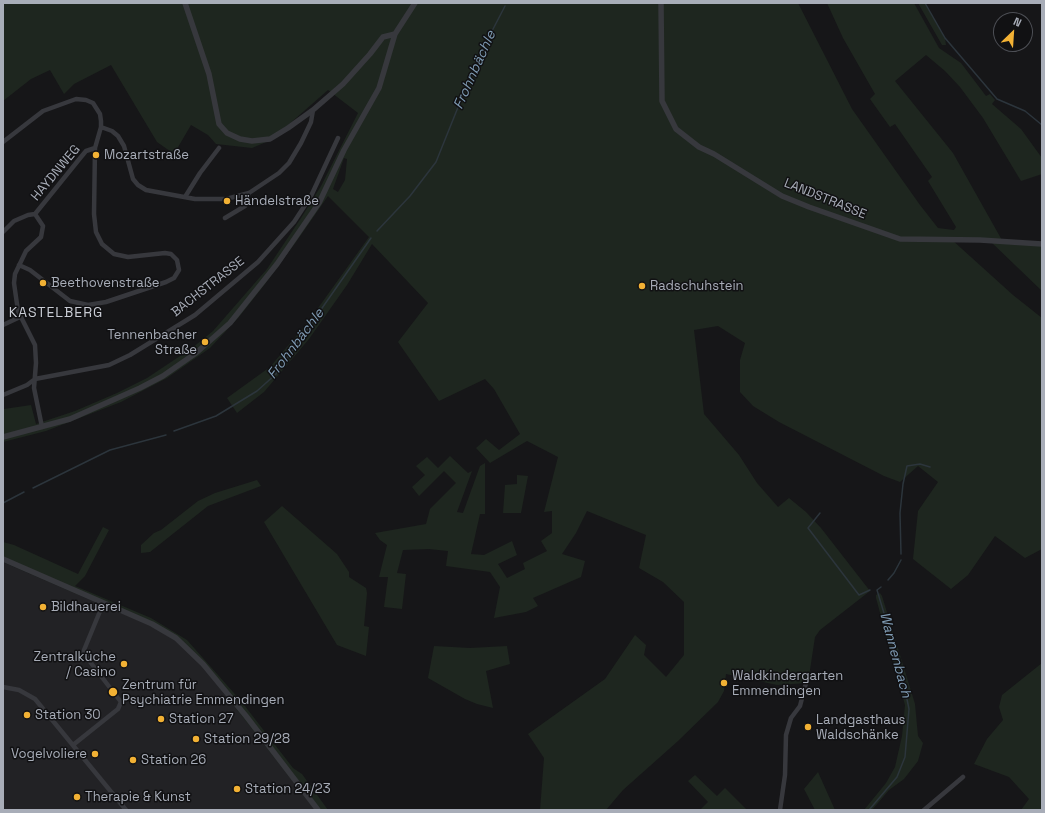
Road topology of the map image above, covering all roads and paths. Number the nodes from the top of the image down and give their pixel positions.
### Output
1 (185, 3) edge
2 (415, 3) edge
3 (661, 3) edge
4 (395, 34) junction
5 (313, 110) junction
6 (101, 127) junction
7 (338, 138) dead end
8 (3, 142) edge
9 (95, 148) junction
10 (219, 148) dead end
11 (249, 193) junction
12 (185, 197) junction
13 (35, 214) junction
14 (225, 218) dead end
15 (3, 232) edge
16 (1042, 244) edge
17 (19, 265) junction
18 (20, 317) junction
19 (3, 325) edge
20 (35, 379) junction
21 (3, 394) edge
22 (42, 427) junction
23 (3, 437) edge
24 (3, 559) edge
25 (103, 604) junction
26 (806, 683) dead end
27 (3, 687) edge
28 (73, 745) junction
29 (963, 777) dead end
30 (126, 810) edge
31 (318, 810) edge
32 (780, 810) edge
33 (924, 810) edge

1 - 5 street
2 - 4 street
3 - 16 street, LANDSTRASSE
4 - 5 street
4 - 22 street
5 - 11 street
6 - 8 street
6 - 9 street
6 - 12 street
7 - 20 street, BACHSTRASSE
9 - 13 street, HAYDNWEG
9 - 17 street
10 - 12 street
11 - 12 street
11 - 14 street
13 - 15 street
13 - 17 street
17 - 18 street
18 - 19 street
18 - 20 street
20 - 21 street, BACHSTRASSE
20 - 22 street
22 - 23 street
24 - 25 street
25 - 28 street
25 - 31 street
26 - 32 street
27 - 28 street
28 - 30 street
29 - 33 street

